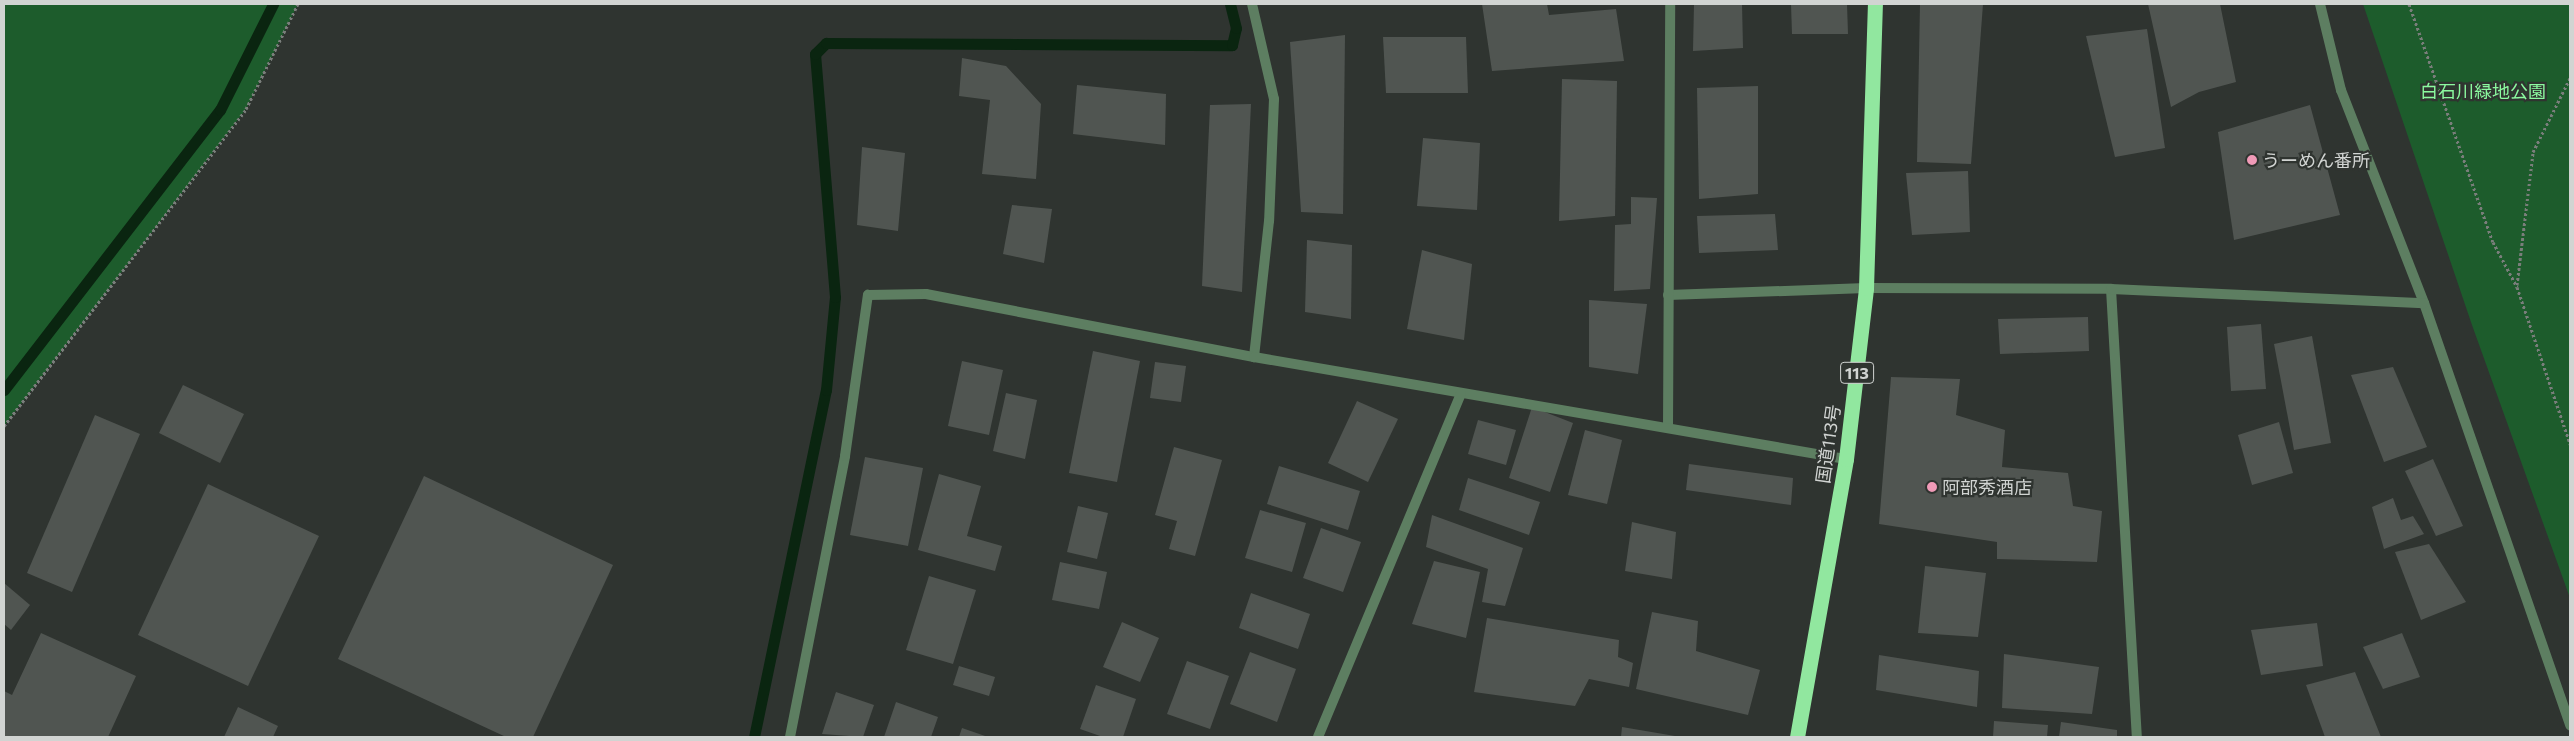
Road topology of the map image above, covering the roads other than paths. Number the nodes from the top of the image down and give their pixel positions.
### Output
1 (1252, 4) edge
2 (1670, 4) edge
3 (1875, 4) edge
4 (2320, 4) edge
5 (1866, 288) junction
6 (2111, 289) junction
7 (1668, 295) junction
8 (2424, 303) junction
9 (1254, 357) junction
10 (1461, 394) junction
11 (1668, 427) junction
12 (1846, 459) junction
13 (2570, 725) edge
14 (790, 737) edge
15 (1318, 737) edge
16 (1797, 737) edge
17 (2137, 737) edge

1 - 9 street
2 - 7 street
3 - 5 highway, 国道113号 / 113
4 - 8 street
5 - 6 street
5 - 7 street
5 - 12 highway, 国道113号 / 113
6 - 8 street
6 - 17 street
7 - 11 street
8 - 13 street
9 - 10 street
9 - 14 street
10 - 11 street
10 - 15 street
11 - 12 street
12 - 16 highway, 国道113号 / 113

